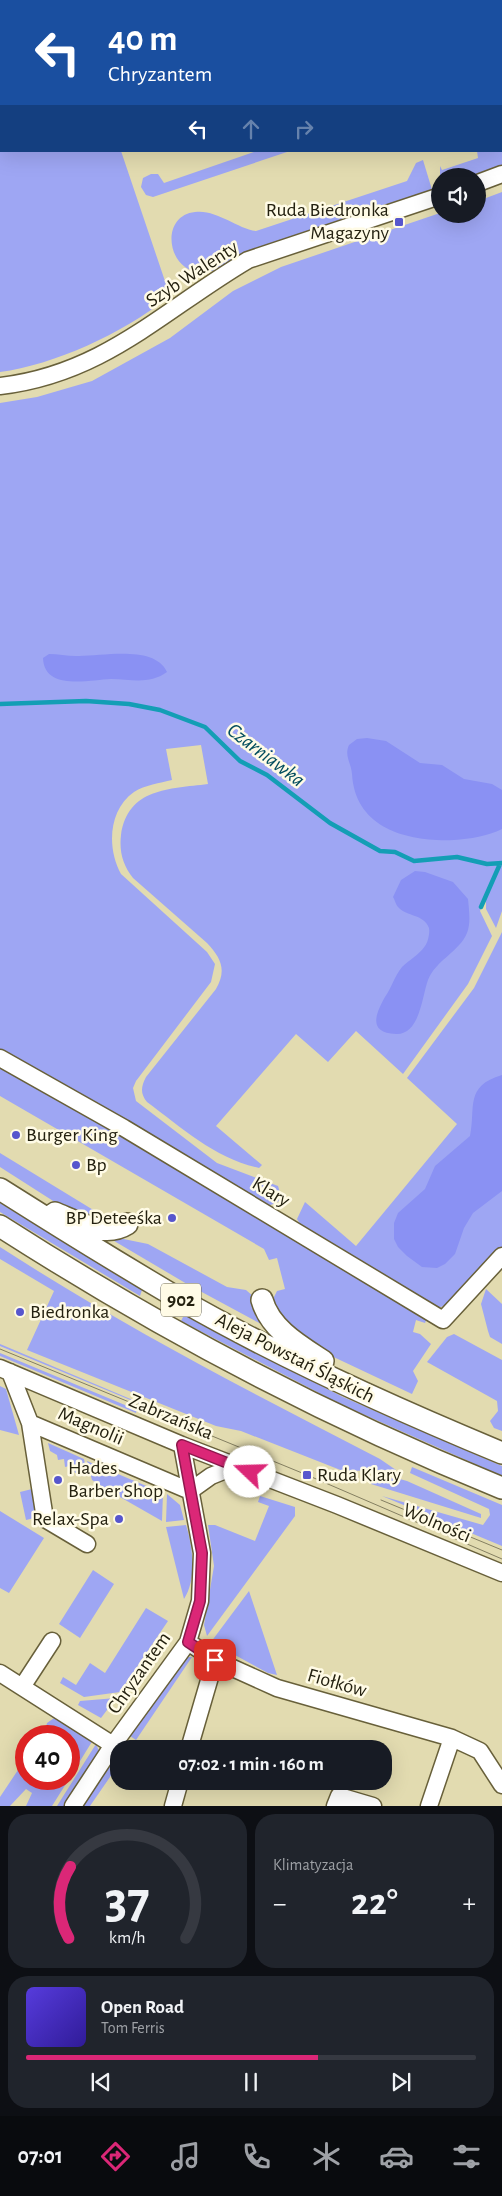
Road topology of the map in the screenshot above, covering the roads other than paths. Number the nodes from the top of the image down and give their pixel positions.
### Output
1 (502, 174) edge
2 (486, 179) edge
3 (431, 199) edge
4 (0, 386) edge
5 (0, 1058) edge
6 (3, 1191) edge
7 (127, 1224) dead end
8 (0, 1226) edge
9 (502, 1256) edge
10 (262, 1300) dead end
11 (5, 1370) edge
12 (392, 1406) junction
13 (30, 1423) junction
14 (182, 1445) junction
15 (502, 1453) edge
16 (236, 1466) junction
17 (502, 1488) edge
18 (190, 1492) junction
19 (356, 1512) joint
20 (87, 1544) dead end
21 (502, 1573) edge
22 (52, 1641) dead end
23 (188, 1642) junction
24 (215, 1660) junction
25 (0, 1673) edge
26 (22, 1687) junction
27 (452, 1738) junction
28 (118, 1740) edge
29 (192, 1740) edge
30 (110, 1742) edge
31 (110, 1751) edge
32 (502, 1784) edge
33 (177, 1790) edge
34 (73, 1806) edge
35 (173, 1806) edge
36 (336, 1806) edge
37 (373, 1806) edge
38 (429, 1806) edge

1 - 2 street
3 - 4 street, Szyb Walenty
5 - 9 street, Klary
6 - 7 main road
6 - 12 main road, Aleja Powstań Śląskich / 902
8 - 17 main road, Aleja Powstań Śląskich / 902
10 - 12 main road
11 - 13 street, Magnolii
11 - 14 street, Zabrzańska
12 - 15 main road, Aleja Powstań Śląskich / 902
13 - 18 street, Magnolii
13 - 20 street, Magnolii
14 - 16 street, Zabrzańska
14 - 18 street, Chryzantem
16 - 18 street
16 - 19 street, Zabrzańska
18 - 23 street, Chryzantem
19 - 21 street, Wolności
22 - 26 street
23 - 24 street, Fiołków
23 - 28 street, Chryzantem
24 - 27 street, Fiołków
24 - 29 street
25 - 26 street
26 - 30 street
27 - 32 street, Fiołków
27 - 38 street
31 - 34 street, Chryzantem
33 - 35 street
36 - 37 street

